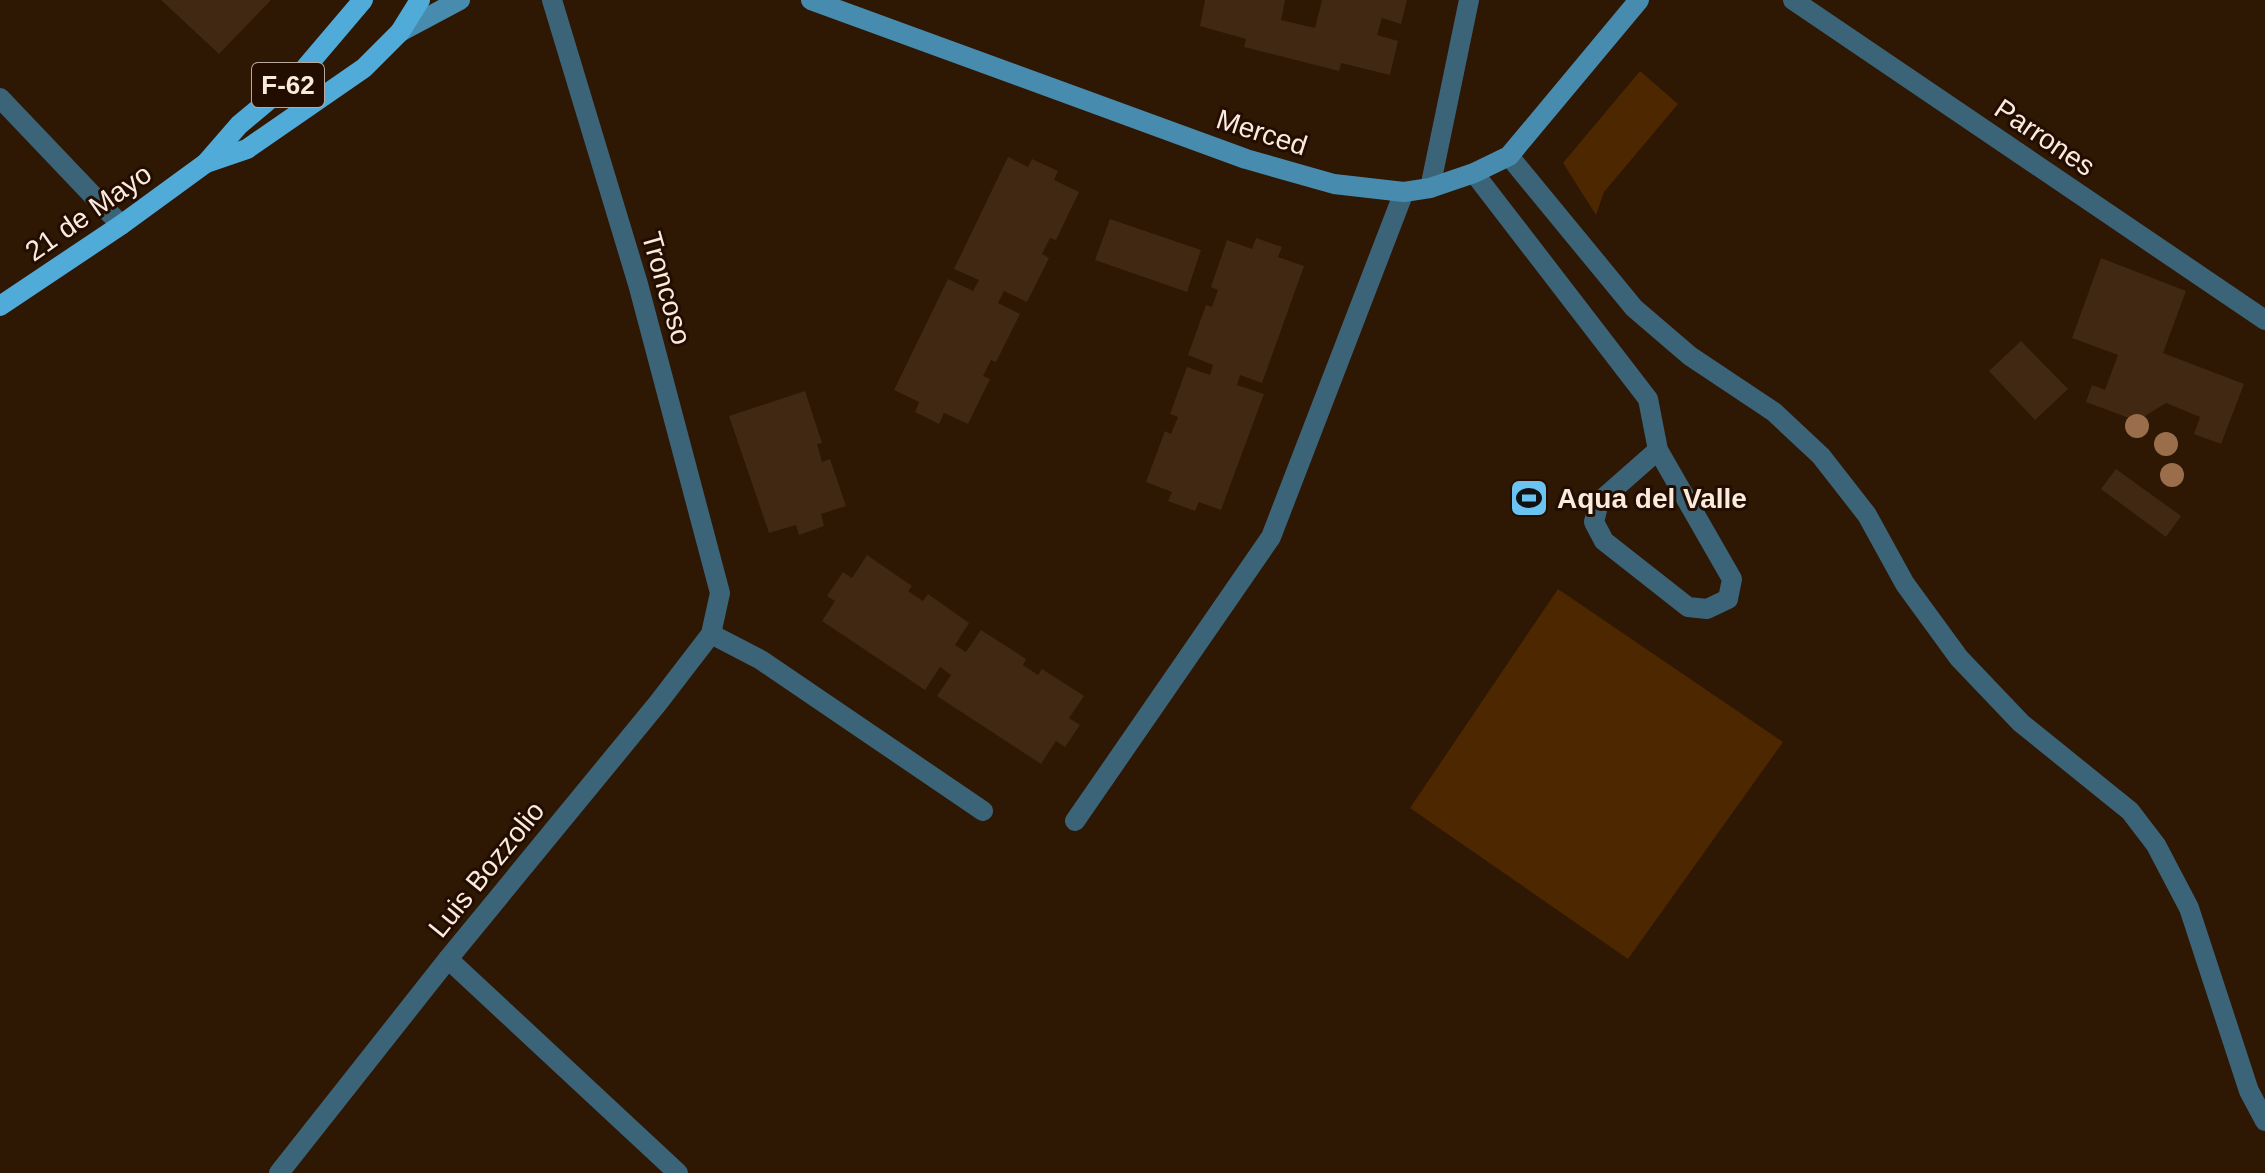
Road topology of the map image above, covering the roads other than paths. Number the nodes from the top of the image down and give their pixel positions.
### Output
1 (363, 0) edge
2 (420, 0) edge
3 (460, 0) edge
4 (552, 0) edge
5 (811, 0) edge
6 (1469, 0) edge
7 (1639, 0) edge
8 (1793, 0) edge
9 (400, 32) junction
10 (0, 98) edge
11 (1509, 156) junction
12 (206, 163) junction
13 (1474, 173) junction
14 (1430, 188) junction
15 (1404, 192) junction
16 (121, 225) junction
17 (0, 306) edge
18 (2265, 320) edge
19 (1658, 450) junction
20 (720, 593) joint
21 (711, 634) junction
22 (983, 811) dead end
23 (1075, 821) dead end
24 (448, 959) junction
25 (2265, 1121) edge
26 (279, 1173) edge
27 (678, 1173) edge

1 - 12 main road, 21 de Mayo / F-62
2 - 9 main road, 21 de Mayo
3 - 9 main road
4 - 20 street, Troncoso
5 - 15 main road, Merced
6 - 14 street
7 - 11 main road, Merced
8 - 18 street, Parrones
9 - 12 main road, 21 de Mayo
10 - 16 street
11 - 13 main road, Merced
11 - 25 street
12 - 16 main road, 21 de Mayo / F-62
13 - 14 main road, Merced
13 - 19 street
14 - 15 main road, Merced
15 - 23 street
16 - 17 main road, 21 de Mayo / F-62
19 - 19 street
20 - 21 street, Luis Bozzolio
21 - 22 street
21 - 24 street, Luis Bozzolio
24 - 26 street, Luis Bozzolio
24 - 27 street

